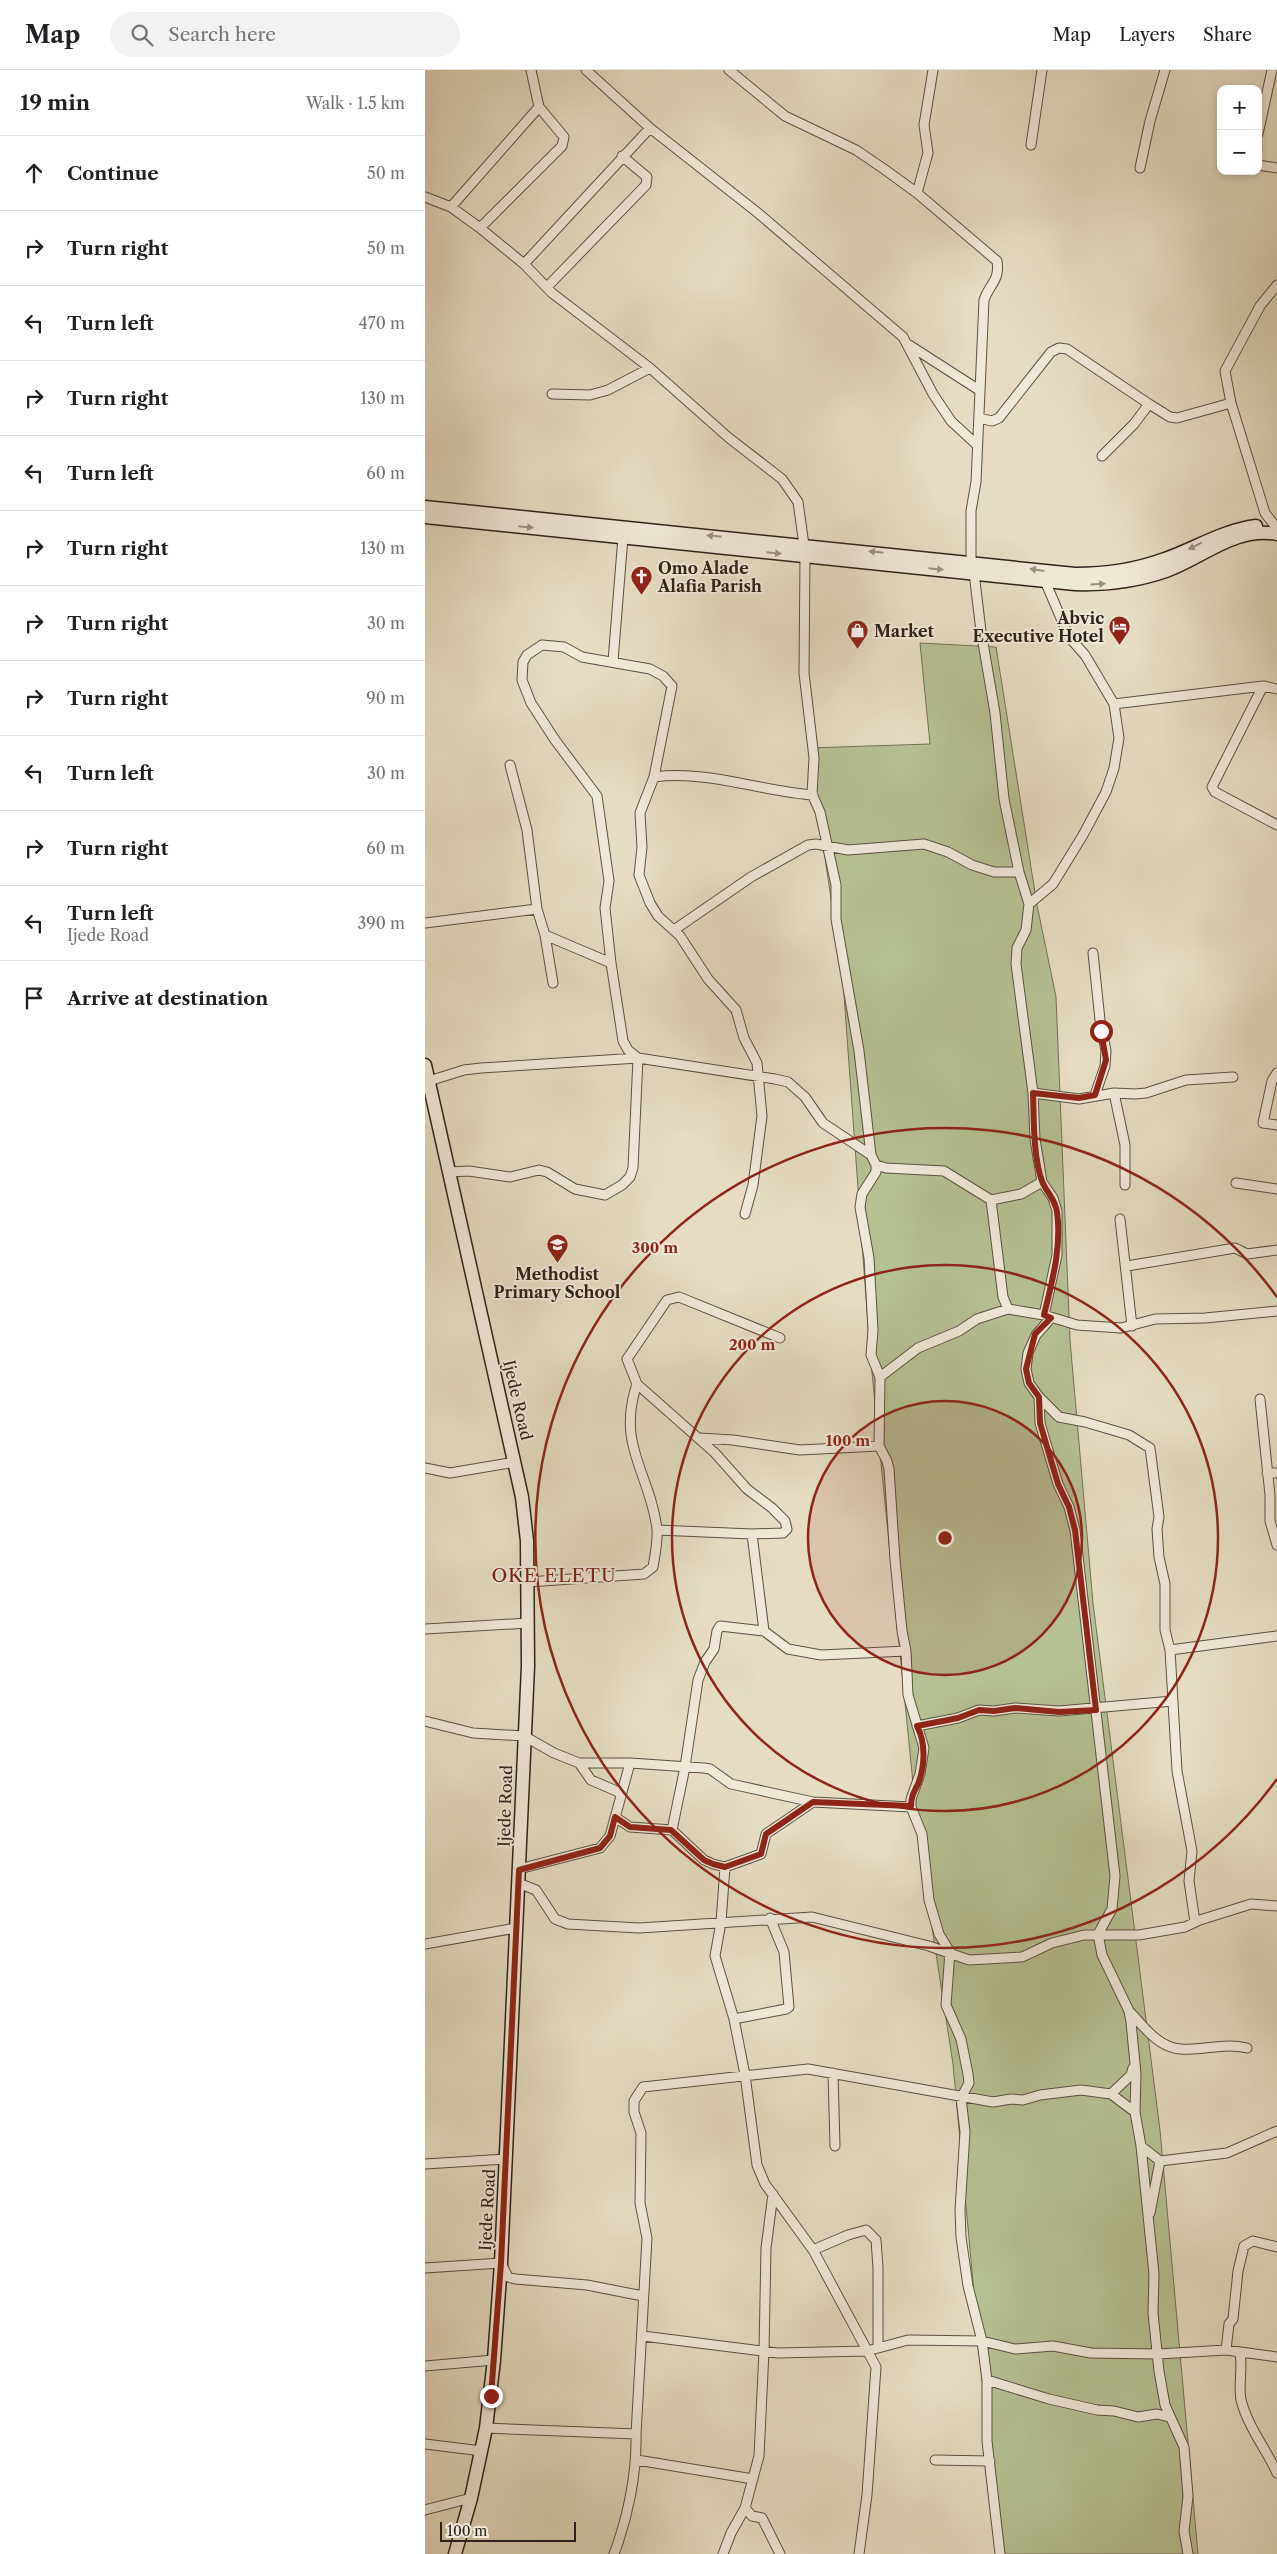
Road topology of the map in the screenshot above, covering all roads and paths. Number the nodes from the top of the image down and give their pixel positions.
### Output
1 (531, 70) edge
2 (586, 70) edge
3 (729, 70) edge
4 (933, 70) edge
5 (1042, 70) edge
6 (1165, 70) edge
7 (1272, 70) edge
8 (539, 107) junction
9 (650, 128) junction
10 (1259, 130) edge
11 (1031, 145) dead end
12 (622, 156) junction
13 (1262, 165) edge
14 (1140, 168) dead end
15 (1277, 168) edge
16 (917, 193) junction
17 (425, 197) edge
18 (451, 206) junction
19 (479, 228) junction
20 (524, 264) junction
21 (1277, 285) edge
22 (547, 287) junction
23 (909, 345) junction
24 (650, 368) junction
25 (979, 390) junction
26 (552, 394) dead end
27 (1231, 403) junction
28 (1149, 404) junction
29 (979, 418) junction
30 (977, 445) junction
31 (1102, 456) dead end
32 (425, 507) edge
33 (425, 516) edge
34 (1277, 528) edge
35 (623, 538) junction
36 (804, 551) junction
37 (973, 567) junction
38 (1045, 582) junction
39 (613, 661) junction
40 (1263, 686) junction
41 (1277, 689) edge
42 (1114, 704) junction
43 (510, 765) dead end
44 (654, 777) junction
45 (813, 795) junction
46 (1277, 825) edge
47 (828, 847) junction
48 (1019, 872) junction
49 (1029, 904) junction
50 (537, 909) junction
51 (425, 923) edge
52 (673, 930) junction
53 (545, 935) junction
54 (1093, 953) dead end
55 (611, 963) junction
56 (553, 983) dead end
57 (638, 1058) junction
58 (425, 1065) edge
59 (1277, 1073) edge
60 (760, 1077) junction
61 (1233, 1077) dead end
62 (429, 1081) junction
63 (1033, 1093) junction
64 (1114, 1093) junction
65 (1095, 1095) junction
66 (431, 1114) edge
67 (1277, 1125) edge
68 (871, 1155) junction
69 (876, 1168) junction
70 (449, 1172) junction
71 (1043, 1182) junction
72 (1236, 1183) dead end
73 (1125, 1185) dead end
74 (1277, 1189) edge
75 (991, 1200) junction
76 (745, 1214) dead end
77 (1119, 1219) dead end
78 (1277, 1250) edge
79 (1127, 1266) junction
80 (1008, 1309) junction
81 (1277, 1311) edge
82 (1048, 1316) junction
83 (1132, 1326) junction
84 (780, 1338) dead end
85 (880, 1376) junction
86 (637, 1384) junction
87 (1039, 1397) junction
88 (1260, 1398) dead end
89 (699, 1438) junction
90 (879, 1446) junction
91 (515, 1462) junction
92 (425, 1468) edge
93 (1267, 1473) junction
94 (1277, 1473) edge
95 (657, 1530) junction
96 (752, 1534) junction
97 (1277, 1546) edge
98 (528, 1582) junction
99 (528, 1623) junction
100 (425, 1628) edge
101 (764, 1631) junction
102 (1277, 1636) edge
103 (1170, 1650) junction
104 (906, 1651) junction
105 (1173, 1702) junction
106 (1096, 1710) junction
107 (425, 1721) edge
108 (917, 1726) junction
109 (524, 1736) junction
110 (579, 1763) junction
111 (630, 1763) junction
112 (685, 1767) junction
113 (621, 1793) junction
114 (813, 1802) junction
115 (911, 1806) junction
116 (615, 1817) junction
117 (671, 1830) junction
118 (725, 1867) junction
119 (519, 1876) junction
120 (1277, 1908) edge
121 (770, 1918) junction
122 (721, 1922) junction
123 (1195, 1922) junction
124 (516, 1928) junction
125 (939, 1934) junction
126 (1098, 1934) junction
127 (425, 1944) edge
128 (929, 1946) junction
129 (950, 1952) junction
130 (1129, 2011) junction
131 (734, 2019) junction
132 (1247, 2048) dead end
133 (1134, 2063) junction
134 (833, 2073) junction
135 (745, 2075) junction
136 (1111, 2094) junction
137 (961, 2098) junction
138 (1135, 2112) junction
139 (1277, 2131) edge
140 (835, 2146) dead end
141 (1141, 2146) junction
142 (506, 2159) junction
143 (1160, 2161) junction
144 (425, 2164) edge
145 (773, 2194) junction
146 (1148, 2220) junction
147 (1277, 2247) edge
148 (813, 2250) junction
149 (501, 2263) junction
150 (425, 2268) edge
151 (643, 2296) junction
152 (643, 2336) junction
153 (982, 2341) junction
154 (878, 2347) junction
155 (1226, 2350) junction
156 (764, 2351) junction
157 (867, 2351) junction
158 (1158, 2354) junction
159 (1240, 2354) junction
160 (1277, 2357) edge
161 (494, 2360) junction
162 (425, 2366) edge
163 (987, 2380) junction
164 (1165, 2405) junction
165 (1157, 2414) junction
166 (1169, 2418) junction
167 (486, 2428) junction
168 (636, 2434) junction
169 (425, 2444) edge
170 (482, 2451) junction
171 (637, 2460) junction
172 (935, 2460) dead end
173 (990, 2461) junction
174 (1277, 2473) edge
175 (753, 2479) junction
176 (471, 2498) junction
177 (745, 2508) junction
178 (425, 2510) edge
179 (455, 2554) edge
180 (614, 2554) edge
181 (723, 2554) edge
182 (780, 2554) edge
183 (859, 2554) edge
184 (1000, 2554) edge
185 (1188, 2554) edge

1 - 8 street
2 - 9 street
3 - 16 street
4 - 16 street
5 - 11 street
6 - 14 street
7 - 10 street
8 - 18 street
8 - 19 street
9 - 12 street
9 - 23 street
12 - 20 street
12 - 22 street
13 - 15 street
16 - 25 street
17 - 18 street
18 - 19 street
19 - 20 street
20 - 22 street
21 - 27 street
22 - 24 street
23 - 25 street
23 - 30 street
24 - 26 street
24 - 36 street
25 - 29 street
27 - 28 street
27 - 34 street
28 - 29 street
28 - 31 street
29 - 30 street
30 - 37 street
36 -> 32 main road
33 -> 35 main road
34 -> 37 main road
38 -> 34 main road
35 -> 36 main road
35 - 39 street
36 - 37 main road
36 - 45 street
37 - 38 main road
37 - 48 street
38 - 42 street
39 - 44 street
39 - 55 street
40 - 41 street
40 - 42 street
40 - 46 street
42 - 49 street
43 - 50 street
44 - 45 street
44 - 52 street
45 - 47 street
47 - 48 street
47 - 52 street
47 - 68 street
48 - 49 street
49 - 63 street
50 - 51 street
50 - 53 street
52 - 60 street
53 - 55 street
53 - 56 street
54 - 65 street
55 - 57 street
57 - 60 street
57 - 62 street
57 - 70 street
58 - 62 main road, Ijede Road
59 - 67 street
60 - 68 street
60 - 76 street
61 - 64 street
62 - 66 main road, Ijede Road
63 - 65 street
63 - 71 street
64 - 65 street
64 - 73 street
66 - 70 main road, Ijede Road
68 - 69 street
69 - 75 street
69 - 85 street
70 - 91 main road, Ijede Road
71 - 75 street
71 - 82 street
72 - 74 street
75 - 80 street
77 - 79 street
78 - 79 street
79 - 83 street
80 - 82 street
80 - 85 street
81 - 83 street
82 - 83 street
82 - 87 street
84 - 86 street
85 - 90 street
86 - 89 street
86 - 95 street
87 - 103 street
87 - 106 street
88 - 93 street
89 - 90 street
89 - 96 street
90 - 104 street
91 - 92 street
91 - 98 main road, Ijede Road
93 - 94 street
93 - 97 street
95 - 96 street
95 - 98 street
96 - 101 street
98 - 99 main road, Ijede Road
99 - 100 street
99 - 109 main road, Ijede Road
101 - 104 street
101 - 112 street
102 - 103 street
103 - 105 street
104 - 108 street
105 - 106 street
105 - 123 street
106 - 108 street
106 - 126 street
107 - 109 street
108 - 115 street
109 - 110 street
109 - 119 main road, Ijede Road
110 - 111 street
110 - 113 street
111 - 112 street
111 - 113 street
112 - 114 street
112 - 117 street
113 - 116 street
114 - 115 street
114 - 118 street
115 - 125 street
116 - 117 street
116 - 119 street
117 - 118 street
118 - 122 street
119 - 122 street
119 - 124 main road, Ijede Road
120 - 123 street
121 - 122 street
121 - 128 street
121 - 131 street
122 - 131 street
123 - 126 street
124 - 127 street
124 - 142 main road, Ijede Road
125 - 128 street
125 - 129 street
126 - 129 street
126 - 130 street
128 - 129 street
129 - 137 street
130 - 132 street
130 - 133 street
131 - 135 street
133 - 136 street
133 - 138 street
134 - 135 street
134 - 137 street
134 - 140 street
135 - 145 street
135 - 151 street
136 - 137 street
136 - 138 street
137 - 153 street
138 - 141 street
139 - 143 street
141 - 143 street
141 - 146 street
142 - 144 street
142 - 149 main road, Ijede Road
143 - 146 street
145 - 148 street
145 - 156 street
146 - 158 street
147 - 155 street
148 - 154 street
148 - 157 street
149 - 150 street
149 - 151 street
149 - 161 main road, Ijede Road
151 - 152 street
152 - 156 street
152 - 168 street
153 - 154 street
153 - 158 street
153 - 163 street
154 - 157 street
155 - 158 street
155 - 159 street
156 - 157 street
156 - 175 street
157 - 183 street
158 - 164 street
159 - 160 street
159 - 174 street
161 - 162 street
161 - 167 main road, Ijede Road
163 - 165 street
163 - 173 street
164 - 165 street
164 - 166 street
165 - 166 street
166 - 185 street
167 - 168 street
167 - 170 main road, Ijede Road
168 - 171 street
169 - 170 street
170 - 176 main road, Ijede Road
171 - 175 street
171 - 180 street
172 - 173 street
173 - 184 street
175 - 177 street
176 - 178 street
176 - 179 main road, Ijede Road
177 - 181 street
177 - 182 street

